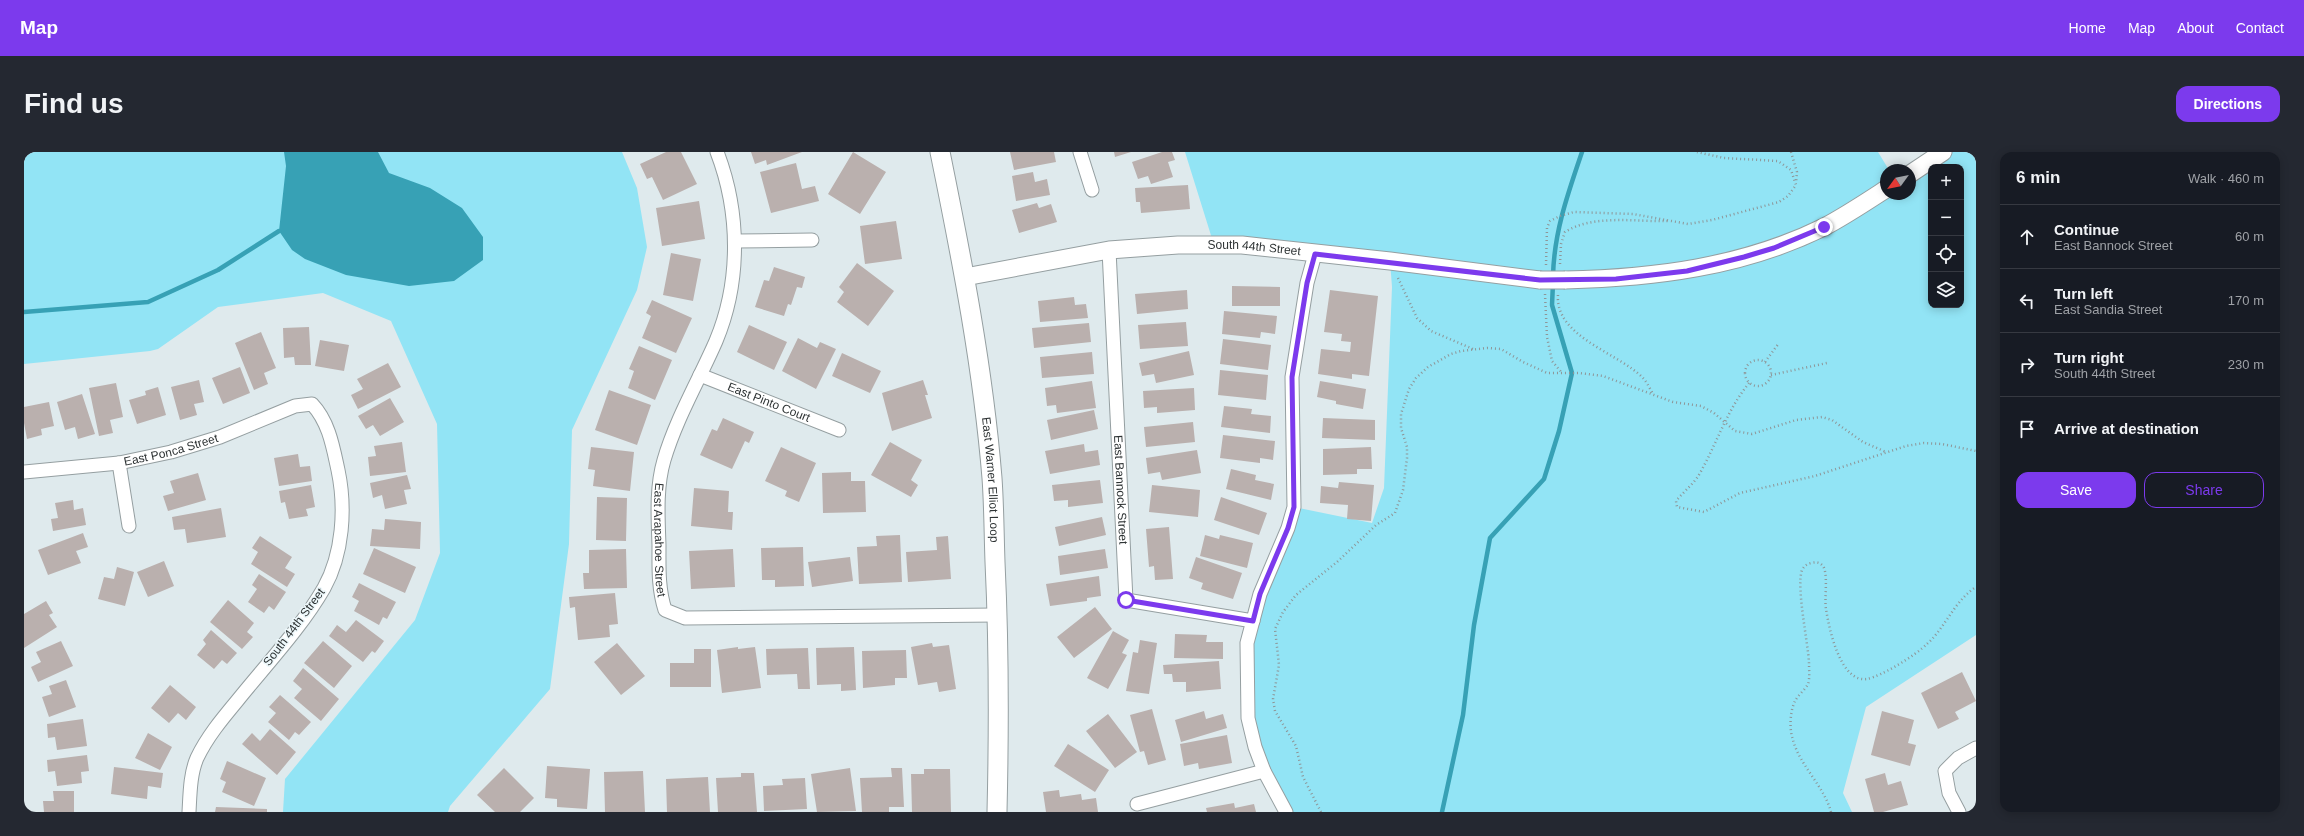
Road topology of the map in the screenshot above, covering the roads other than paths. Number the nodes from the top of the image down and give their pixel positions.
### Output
1 (717, 152) edge
2 (940, 152) edge
3 (1080, 152) edge
4 (1943, 152) edge
5 (1916, 170) edge
6 (1092, 190) dead end
7 (1880, 193) edge
8 (812, 240) dead end
9 (736, 241) junction
10 (1109, 250) junction
11 (1315, 254) junction
12 (965, 278) junction
13 (700, 375) junction
14 (312, 404) joint
15 (839, 430) dead end
16 (119, 463) junction
17 (24, 472) edge
18 (129, 526) dead end
19 (997, 615) junction
20 (1253, 621) junction
21 (1976, 748) edge
22 (1264, 771) junction
23 (1137, 804) dead end
24 (189, 812) edge
25 (997, 812) edge
26 (1286, 812) edge
27 (1959, 812) edge

1 - 9 street, East Arapahoe Street
2 - 12 main road, East Warner Elliot Loop
3 - 6 street
4 - 5 street
7 - 11 street, South 44th Street, bridge
8 - 9 street
9 - 13 street, East Arapahoe Street
10 - 11 street, South 44th Street
10 - 12 street, South 44th Street
10 - 20 street, East Bannock Street
11 - 20 street
12 - 19 main road, East Warner Elliot Loop
13 - 15 street, East Pinto Court
13 - 19 street, East Arapahoe Street
14 - 16 street, East Ponca Street
14 - 24 street, South 44th Street
16 - 17 street, East Ponca Street
16 - 18 street
19 - 25 main road, East Warner Elliot Loop
20 - 22 street
21 - 27 street
22 - 23 street
22 - 26 street

